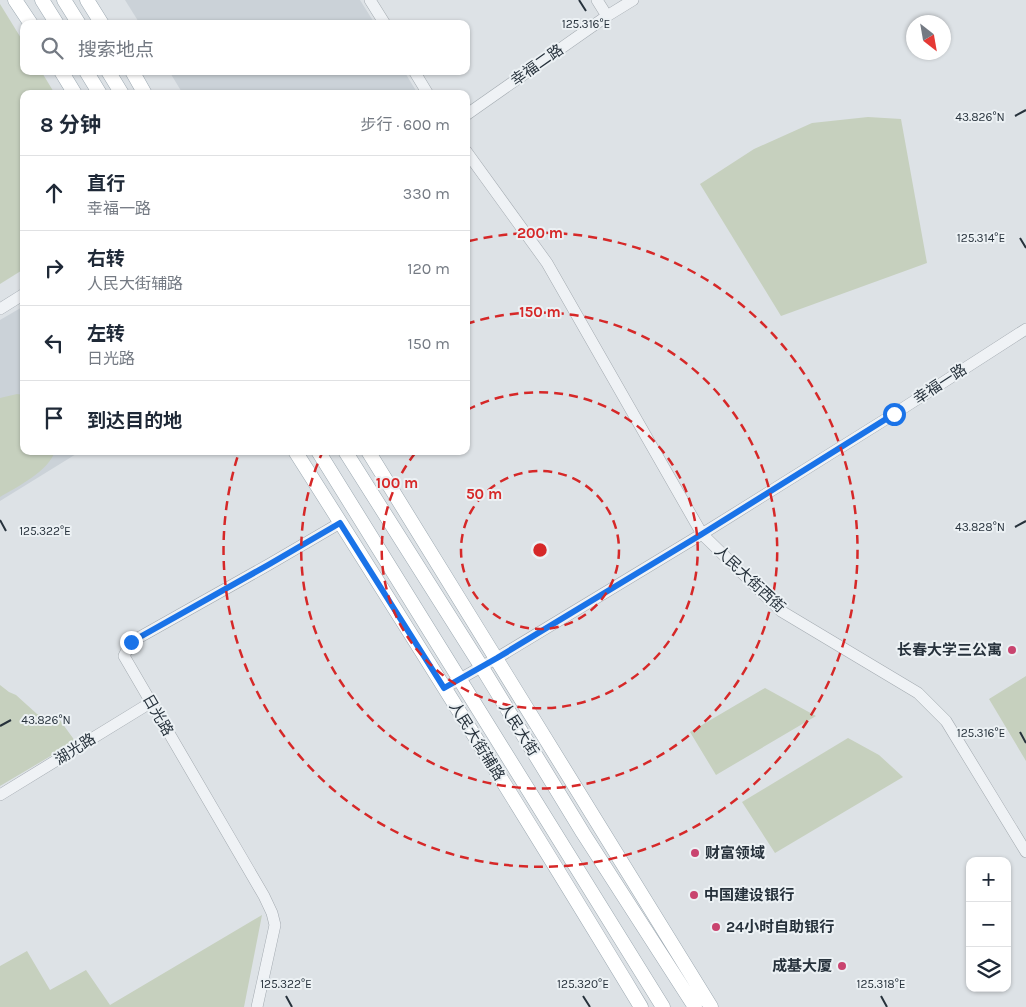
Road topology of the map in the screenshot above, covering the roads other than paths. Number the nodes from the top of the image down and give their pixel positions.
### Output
1 (16, 0) edge
2 (42, 0) edge
3 (64, 0) edge
4 (87, 0) edge
5 (370, 0) edge
6 (597, 0) edge
7 (633, 0) edge
8 (607, 16) junction
9 (28, 20) edge
10 (54, 20) edge
11 (76, 20) edge
12 (100, 20) edge
13 (382, 20) edge
14 (63, 75) edge
15 (88, 75) edge
16 (110, 75) edge
17 (134, 75) edge
18 (416, 75) edge
19 (73, 90) edge
20 (98, 90) edge
21 (120, 90) edge
22 (144, 90) edge
23 (426, 90) edge
24 (470, 113) edge
25 (470, 157) edge
26 (20, 296) edge
27 (0, 309) edge
28 (1026, 329) edge
29 (298, 455) edge
30 (320, 455) edge
31 (348, 455) edge
32 (370, 455) edge
33 (340, 523) junction
34 (702, 534) junction
35 (497, 658) junction
36 (481, 666) junction
37 (460, 679) junction
38 (444, 688) junction
39 (150, 703) junction
40 (0, 795) edge
41 (1026, 852) edge
42 (257, 1007) edge
43 (641, 1007) edge
44 (663, 1007) edge
45 (694, 1007) edge
46 (711, 1007) edge

1 - 9 main road
2 - 10 main road
3 - 11 main road
4 - 12 main road
5 - 13 street
6 - 8 street
7 - 8 street, 幸福二路
8 - 24 street, 幸福二路
14 - 19 main road
15 - 20 main road
16 - 21 main road
17 - 22 main road
18 - 23 street
25 - 34 street, 人民大街西街
26 - 27 street
28 - 34 street, 幸福一路
29 - 33 main road, 人民大街辅路
30 - 37 main road, 人民大街
31 - 36 main road, 人民大街
32 - 35 main road
33 - 38 main road, 人民大街辅路
33 - 39 street, 日光路
34 - 35 street, 幸福一路
34 - 41 street, 人民大街西街
35 - 36 street, 幸福一路
35 - 46 main road
36 - 37 street, 幸福一路
36 - 45 main road, 人民大街
37 - 38 street, 幸福一路
37 - 44 main road, 人民大街
38 - 43 main road, 人民大街辅路
39 - 40 street, 湖光路
39 - 42 street, 日光路

